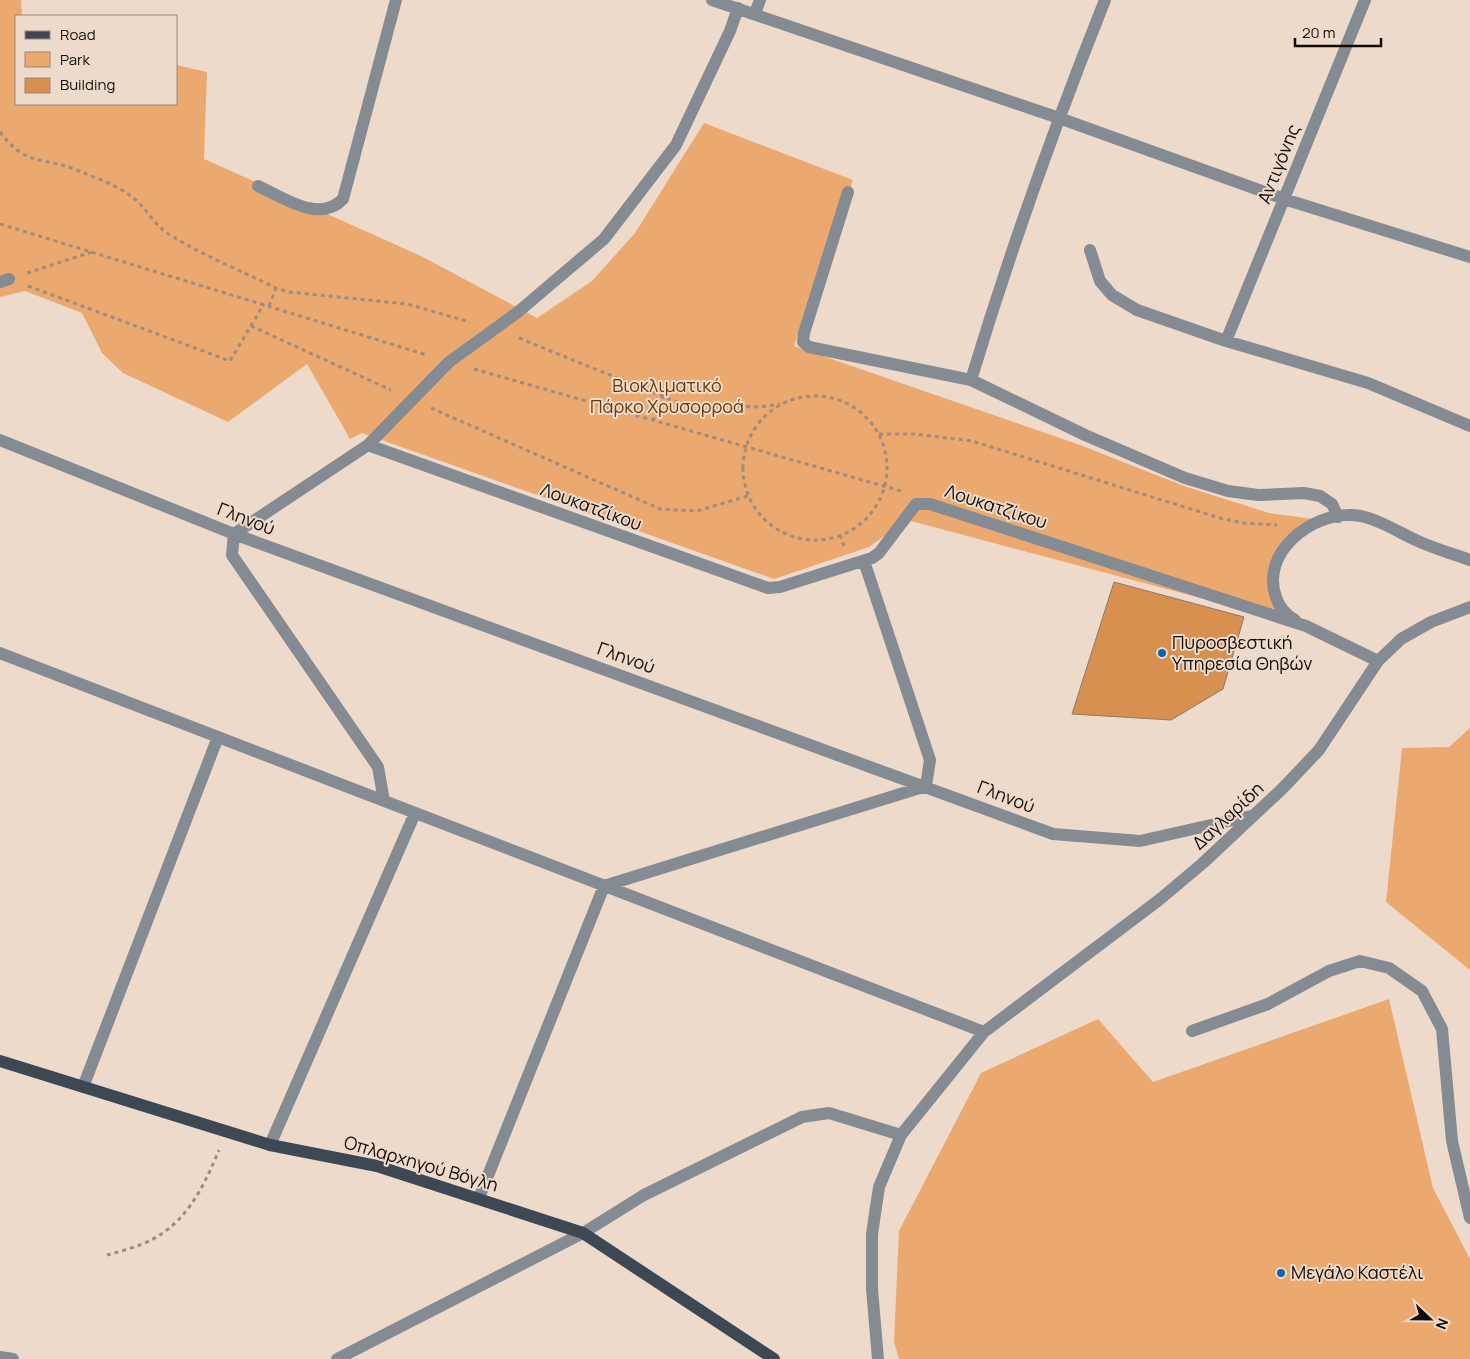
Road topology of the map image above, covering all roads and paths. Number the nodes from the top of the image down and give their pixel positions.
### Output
1 (396, 0) edge
2 (712, 0) edge
3 (760, 0) edge
4 (1105, 0) edge
5 (1365, 0) edge
6 (738, 8) junction
7 (755, 13) junction
8 (1059, 118) junction
9 (0, 132) edge
10 (258, 186) dead end
11 (848, 192) dead end
12 (1284, 199) junction
13 (1090, 250) dead end
14 (92, 252) dead end
15 (1470, 257) edge
16 (5, 280) edge
17 (276, 288) junction
18 (264, 304) dead end
19 (269, 306) dead end
20 (251, 326) junction
21 (494, 329) junction
22 (1226, 341) junction
23 (971, 380) junction
24 (663, 397) junction
25 (411, 399) junction
26 (780, 404) junction
27 (653, 421) dead end
28 (1470, 426) edge
29 (879, 434) junction
30 (0, 440) edge
31 (368, 445) junction
32 (748, 496) junction
33 (1338, 517) junction
34 (1280, 525) dead end
35 (234, 534) junction
36 (1470, 560) edge
37 (864, 561) junction
38 (1470, 607) edge
39 (1306, 626) junction
40 (0, 653) edge
41 (1378, 661) junction
42 (218, 737) junction
43 (926, 786) junction
44 (384, 801) junction
45 (415, 813) junction
46 (1251, 816) junction
47 (604, 886) junction
48 (1192, 1031) dead end
49 (984, 1032) junction
50 (0, 1061) edge
51 (83, 1087) junction
52 (226, 1131) junction
53 (901, 1135) junction
54 (270, 1145) junction
55 (479, 1198) junction
56 (1470, 1218) edge
57 (583, 1233) junction
58 (107, 1255) dead end
59 (0, 1357) edge
60 (13, 1359) edge
61 (337, 1359) edge
62 (774, 1359) edge
63 (878, 1359) edge

1 - 10 street
2 - 6 street
3 - 7 street
4 - 8 street
5 - 12 street, Αντιγόνης
6 - 7 street
6 - 21 street
7 - 8 street
8 - 12 street
8 - 23 street
9 - 17 path
11 - 23 street
12 - 15 street
12 - 22 street, Αντιγόνης
13 - 22 street
14 - 16 path
16 - 20 path
17 - 19 path
17 - 21 path
18 - 20 path
20 - 25 path
21 - 24 path
21 - 25 street
22 - 28 street
23 - 33 street
24 - 26 path
24 - 27 path
25 - 31 street
25 - 32 path
26 - 29 path
26 - 32 path
29 - 32 path
29 - 34 path
30 - 35 street, Γληνού
31 - 35 street
31 - 37 street, Λουκατζίκου
33 - 36 street
33 - 39 street
35 - 43 street, Γληνού
35 - 44 street
37 - 39 street, Λουκατζίκου
37 - 43 street
38 - 41 street, Δαγλαρίδη
39 - 41 street, Λουκατζίκου
40 - 42 street
41 - 46 street, Δαγλαρίδη
42 - 44 street
42 - 51 street
43 - 46 street, Γληνού
43 - 47 street
44 - 45 street
45 - 47 street
45 - 54 street
46 - 49 street, Δαγλαρίδη
47 - 49 street
47 - 55 street
48 - 56 street
49 - 53 street, Δαγλαρίδη
50 - 51 main road, Οπλαρχηγού Βόγλη
51 - 52 main road, Οπλαρχηγού Βόγλη
52 - 54 main road, Οπλαρχηγού Βόγλη
52 - 58 path
53 - 57 street
53 - 63 street, Δαγλαρίδη
54 - 55 main road, Οπλαρχηγού Βόγλη
55 - 57 main road, Οπλαρχηγού Βόγλη
57 - 61 street
57 - 62 main road, Οπλαρχηγού Βόγλη
59 - 60 street

